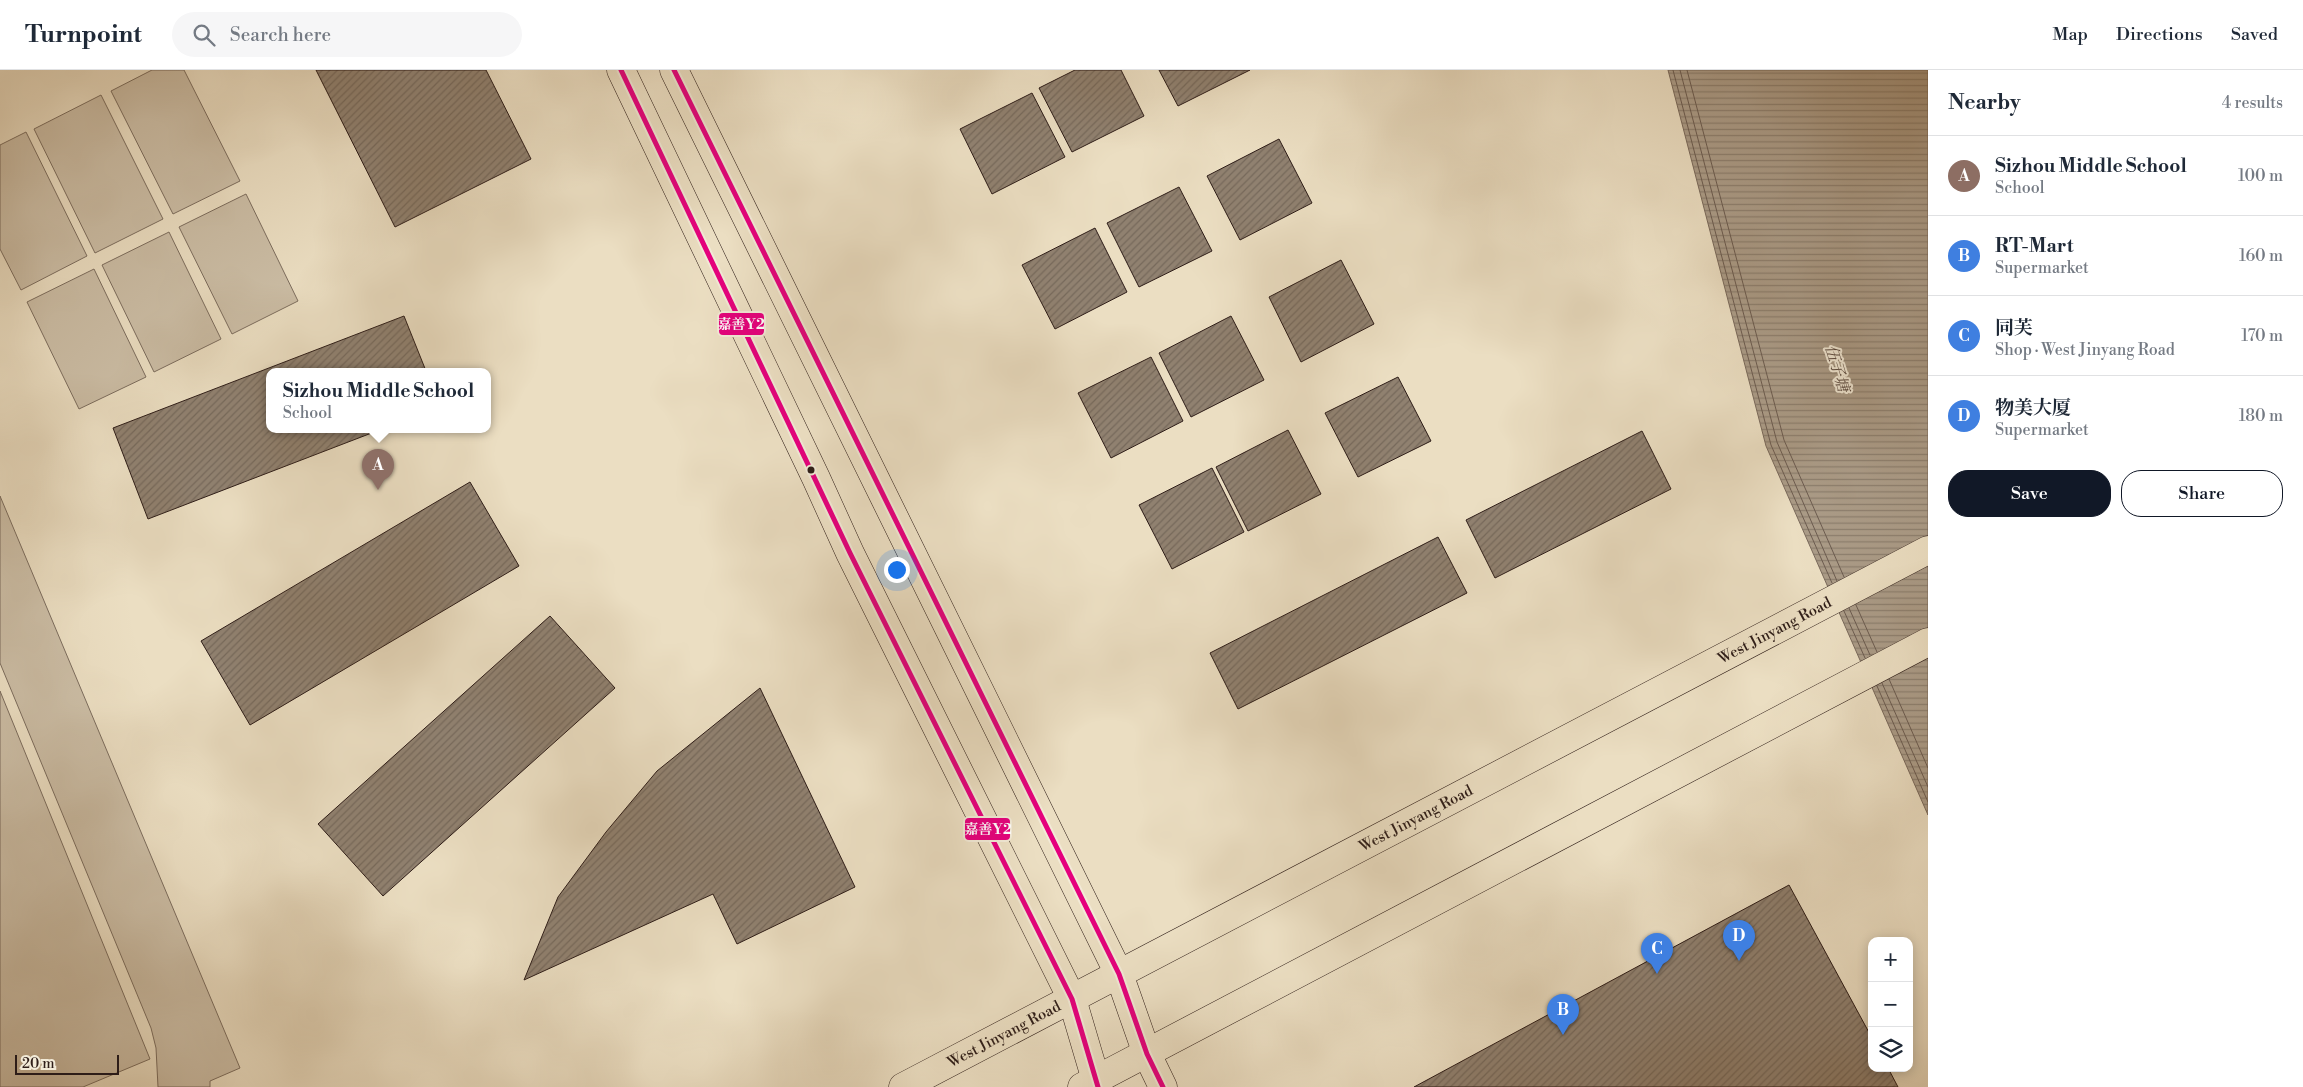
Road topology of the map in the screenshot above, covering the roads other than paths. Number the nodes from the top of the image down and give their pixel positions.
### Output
1 (621, 70) edge
2 (674, 70) edge
3 (1928, 550) edge
4 (1928, 642) edge
5 (1119, 974) junction
6 (1072, 999) junction
7 (1147, 1054) junction
8 (1091, 1085) edge
9 (903, 1087) edge
10 (1163, 1087) edge

1 - 6 main road
2 - 5 main road
3 - 5 main road, West Jinyang Road
4 - 7 main road
5 - 6 main road, West Jinyang Road
5 - 7 main road
6 - 8 main road
6 - 9 main road, West Jinyang Road
7 - 8 main road
7 - 10 main road

